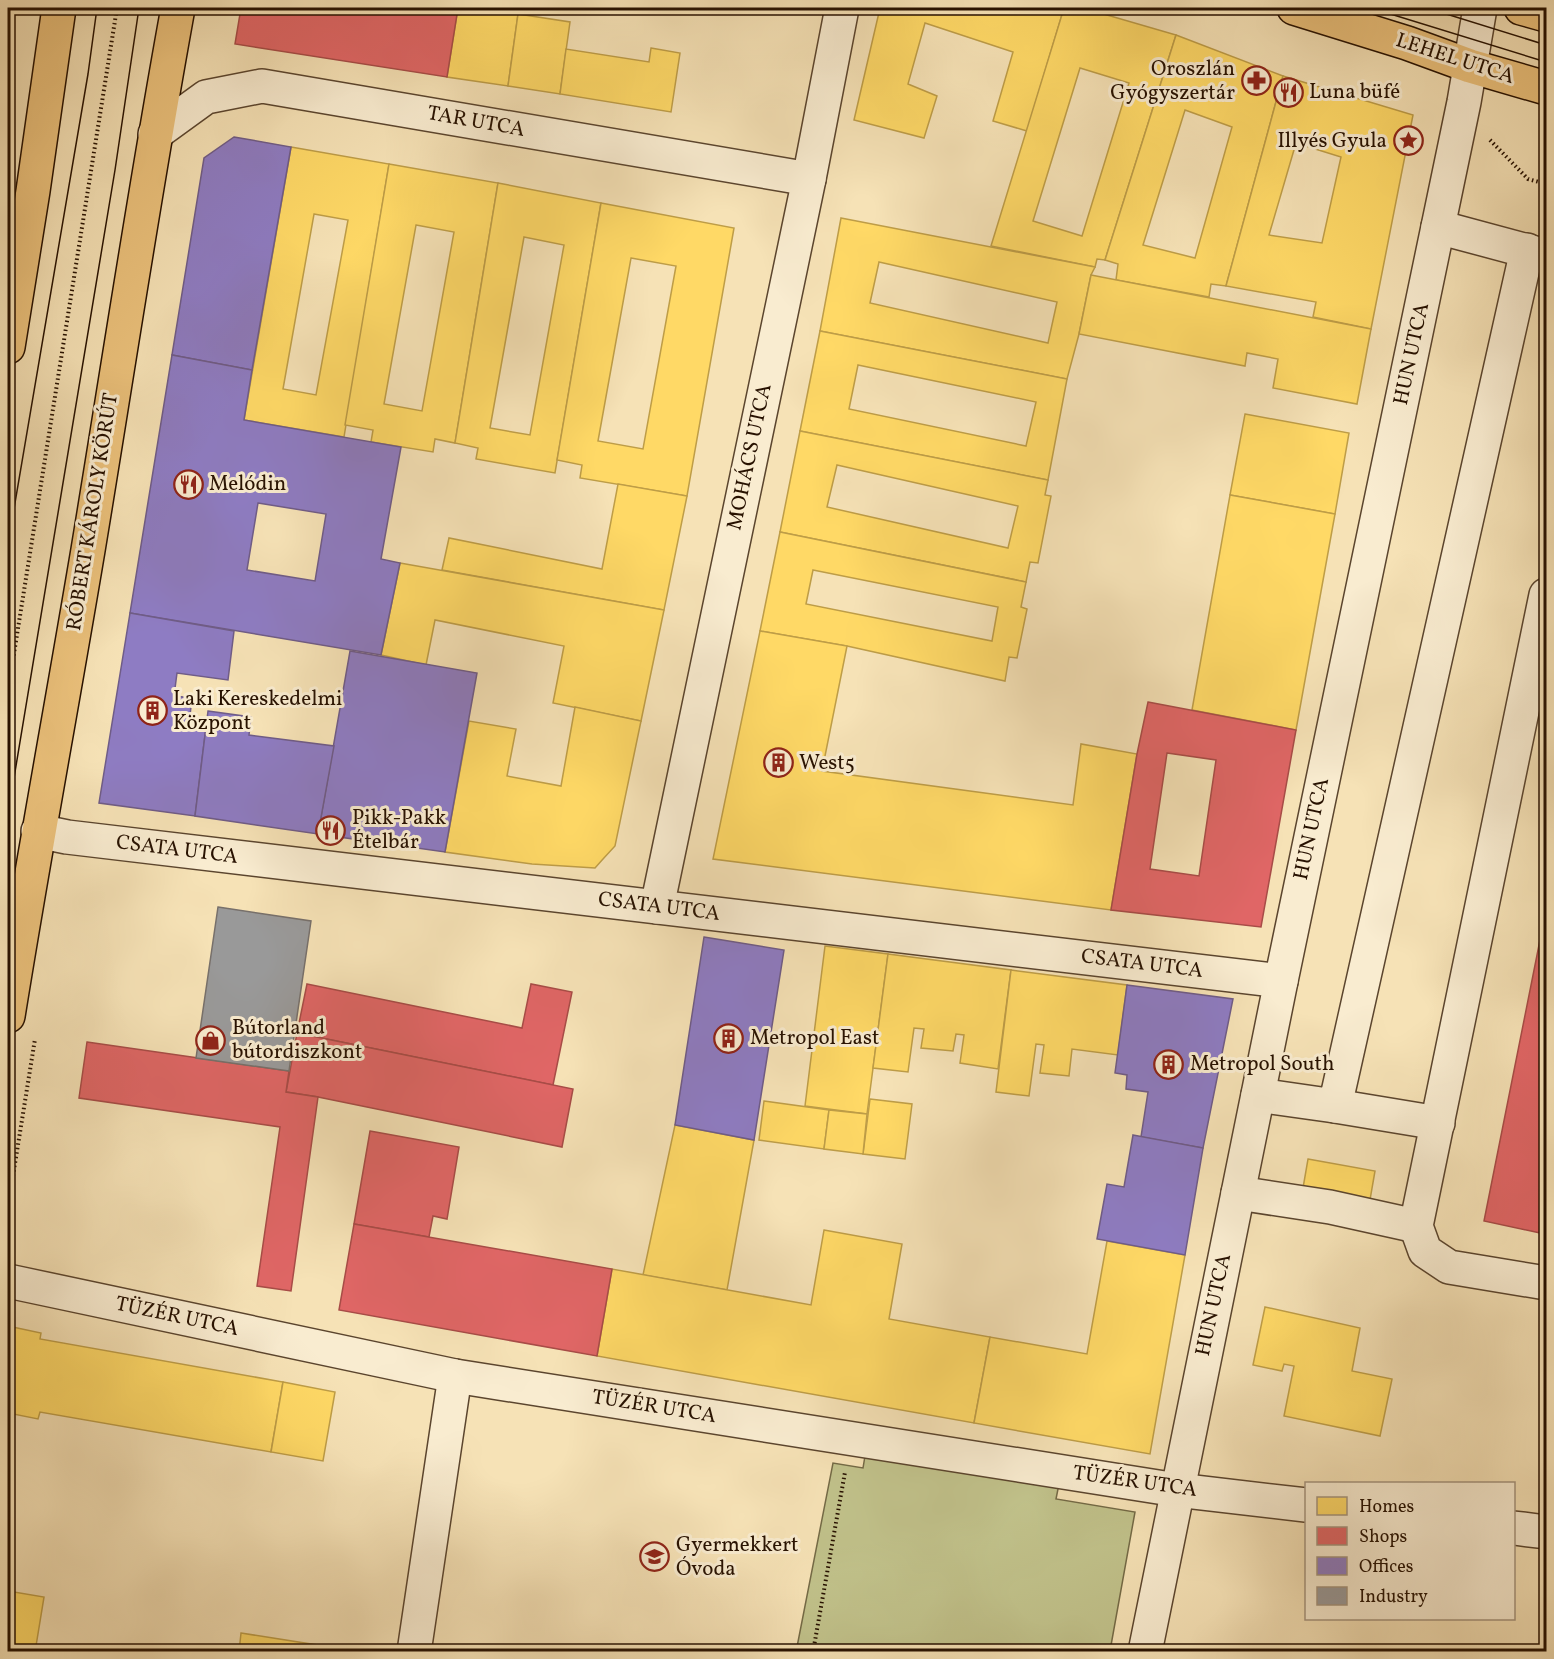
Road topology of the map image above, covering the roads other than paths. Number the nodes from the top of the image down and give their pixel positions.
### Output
1 (59, 8) edge
2 (178, 8) edge
3 (842, 8) edge
4 (1294, 8) edge
5 (1480, 8) edge
6 (1521, 8) edge
7 (1546, 15) edge
8 (1470, 66) junction
9 (1546, 88) edge
10 (155, 134) junction
11 (808, 179) junction
12 (1438, 227) junction
13 (1537, 253) edge
14 (8, 347) edge
15 (1546, 595) edge
16 (38, 831) junction
17 (657, 907) junction
18 (1281, 981) junction
19 (8, 1016) edge
20 (1258, 1095) junction
21 (1335, 1106) junction
22 (1438, 1122) junction
23 (1238, 1193) junction
24 (1416, 1226) junction
25 (8, 1281) edge
26 (1546, 1283) edge
27 (455, 1376) junction
28 (1177, 1490) junction
29 (1305, 1505) edge
30 (1515, 1528) edge
31 (1546, 1532) edge
32 (414, 1652) edge
33 (1145, 1652) edge

1 - 14 main road
2 - 10 main road, RÓBERT KÁROLY KÖRÚT
3 - 11 street, MOHÁCS UTCA
4 - 8 main road, LEHEL UTCA
5 - 8 street, HUN UTCA
6 - 7 main road
8 - 9 main road, LEHEL UTCA
8 - 12 street, HUN UTCA
10 - 11 street, TAR UTCA
10 - 16 main road, RÓBERT KÁROLY KÖRÚT
11 - 17 street, MOHÁCS UTCA
12 - 13 street
12 - 18 street, HUN UTCA
13 - 21 street
15 - 22 street
16 - 17 street, CSATA UTCA
16 - 19 main road, RÓBERT KÁROLY KÖRÚT
17 - 18 street, CSATA UTCA
18 - 20 street, HUN UTCA
20 - 21 street
20 - 23 street, HUN UTCA
21 - 22 street
22 - 24 street
23 - 24 street
23 - 28 street, HUN UTCA
24 - 26 street
25 - 27 street, TÜZÉR UTCA
27 - 28 street, TÜZÉR UTCA
27 - 32 street
28 - 29 street, TÜZÉR UTCA
28 - 33 street, HUN UTCA
30 - 31 street

